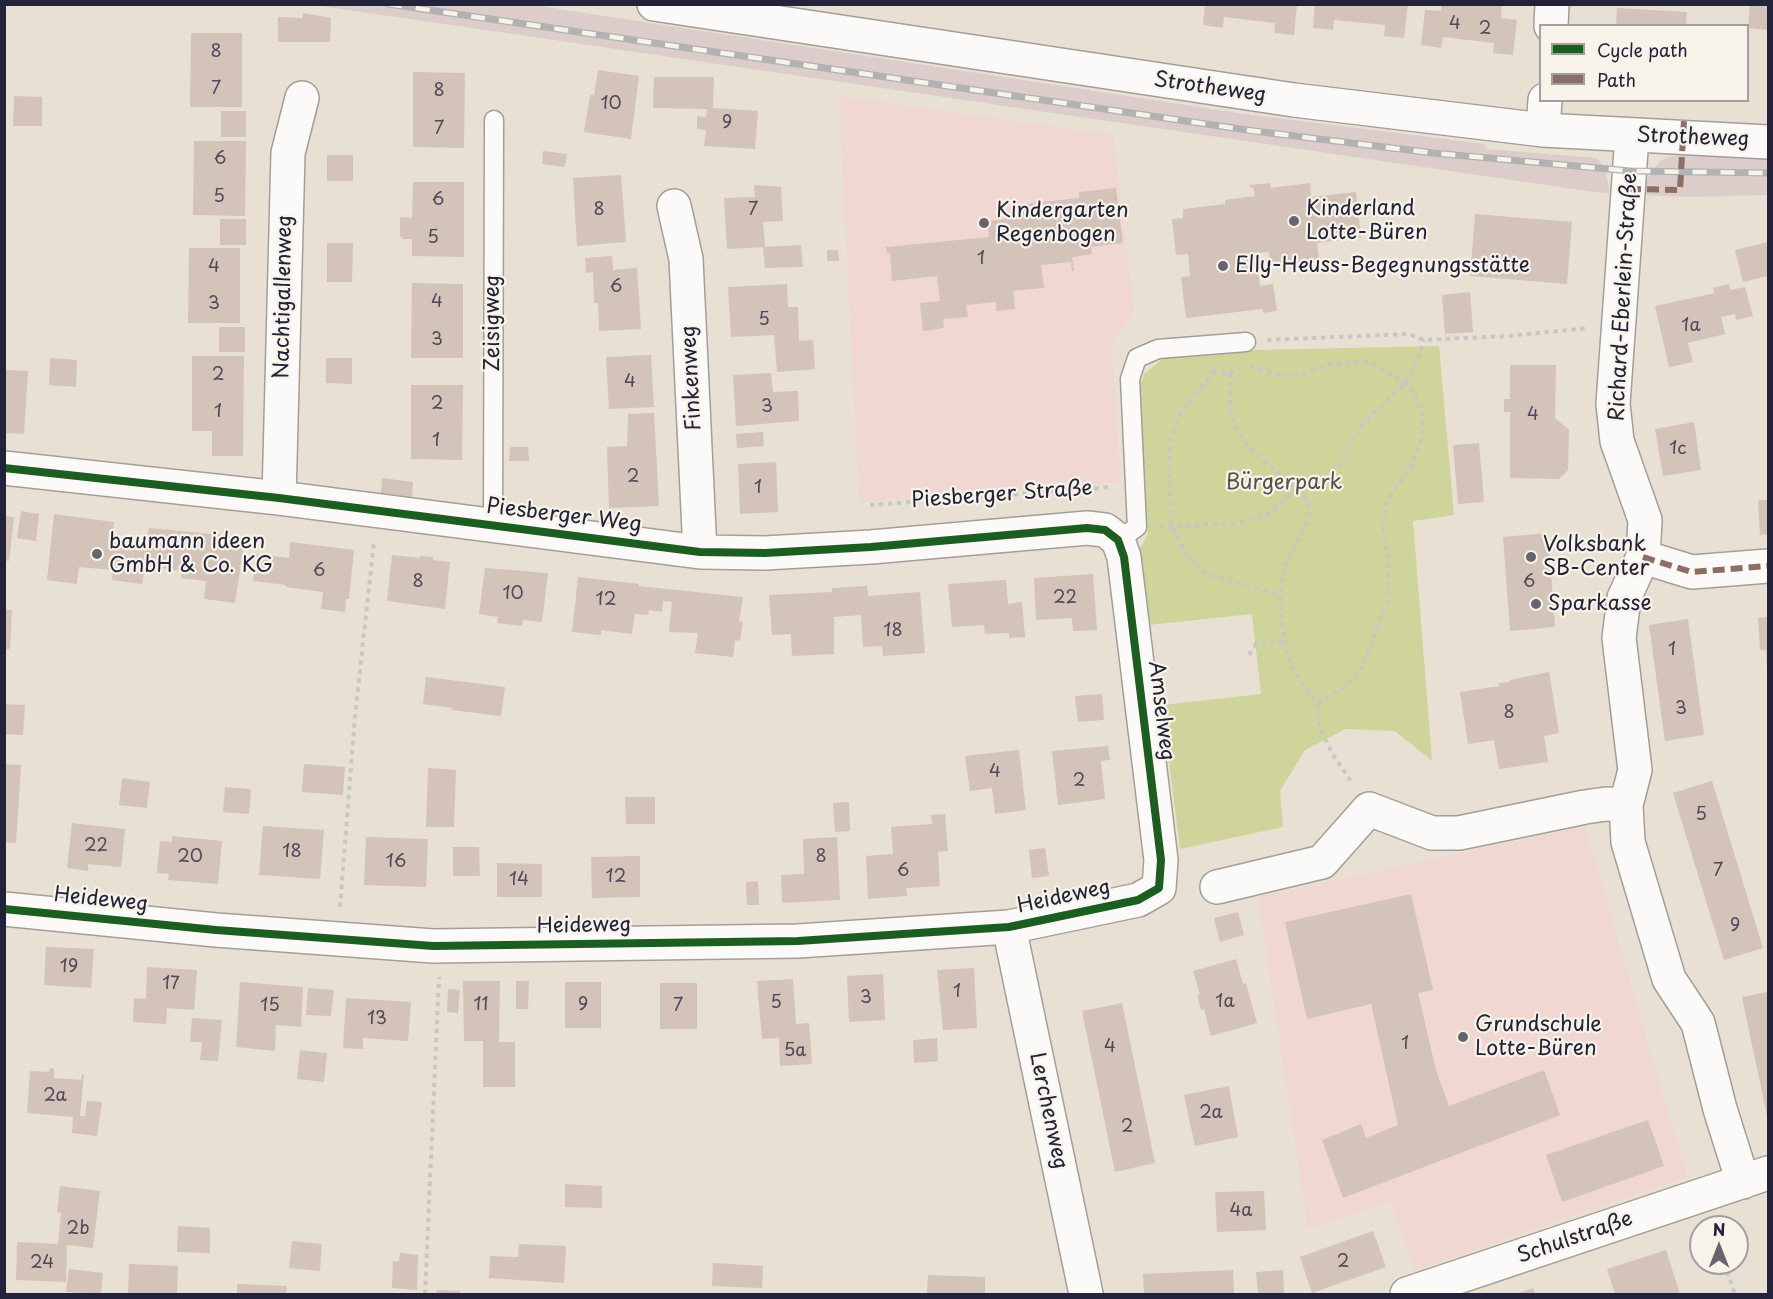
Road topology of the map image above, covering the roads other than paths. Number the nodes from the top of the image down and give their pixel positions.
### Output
1 (654, 4) edge
2 (1552, 4) edge
3 (1551, 24) edge
4 (302, 98) dead end
5 (1544, 115) edge
6 (494, 120) dead end
7 (1632, 136) junction
8 (1768, 142) edge
9 (674, 206) dead end
10 (1246, 342) road end
11 (4, 468) edge
12 (279, 498) junction
13 (493, 525) junction
14 (1127, 534) junction
15 (700, 552) junction
16 (1643, 557) junction
17 (1768, 566) edge
18 (1626, 805) junction
19 (1217, 886) dead end
20 (1159, 888) joint
21 (4, 909) edge
22 (1009, 927) junction
23 (1756, 1177) edge
24 (1086, 1294) edge
25 (1407, 1294) edge

1 - 5 street, Strotheweg
2 - 3 street
4 - 12 street, Nachtigallenweg
5 - 7 street, Strotheweg
6 - 13 lane, Zeisigweg
7 - 8 street, Strotheweg
7 - 16 street, Richard-Eberlein-Straße
9 - 15 street, Finkenweg
10 - 14 lane
11 - 12 street, Piesberger Weg
12 - 13 street, Piesberger Weg
13 - 15 street, Piesberger Weg
14 - 15 street, Piesberger Weg
14 - 20 street, Amselweg
16 - 17 street
16 - 18 street, Richard-Eberlein-Straße
18 - 19 street
18 - 23 street, Richard-Eberlein-Straße
20 - 22 street, Heideweg
21 - 22 street, Heideweg
22 - 24 street, Lerchenweg
23 - 25 street, Schulstraße

